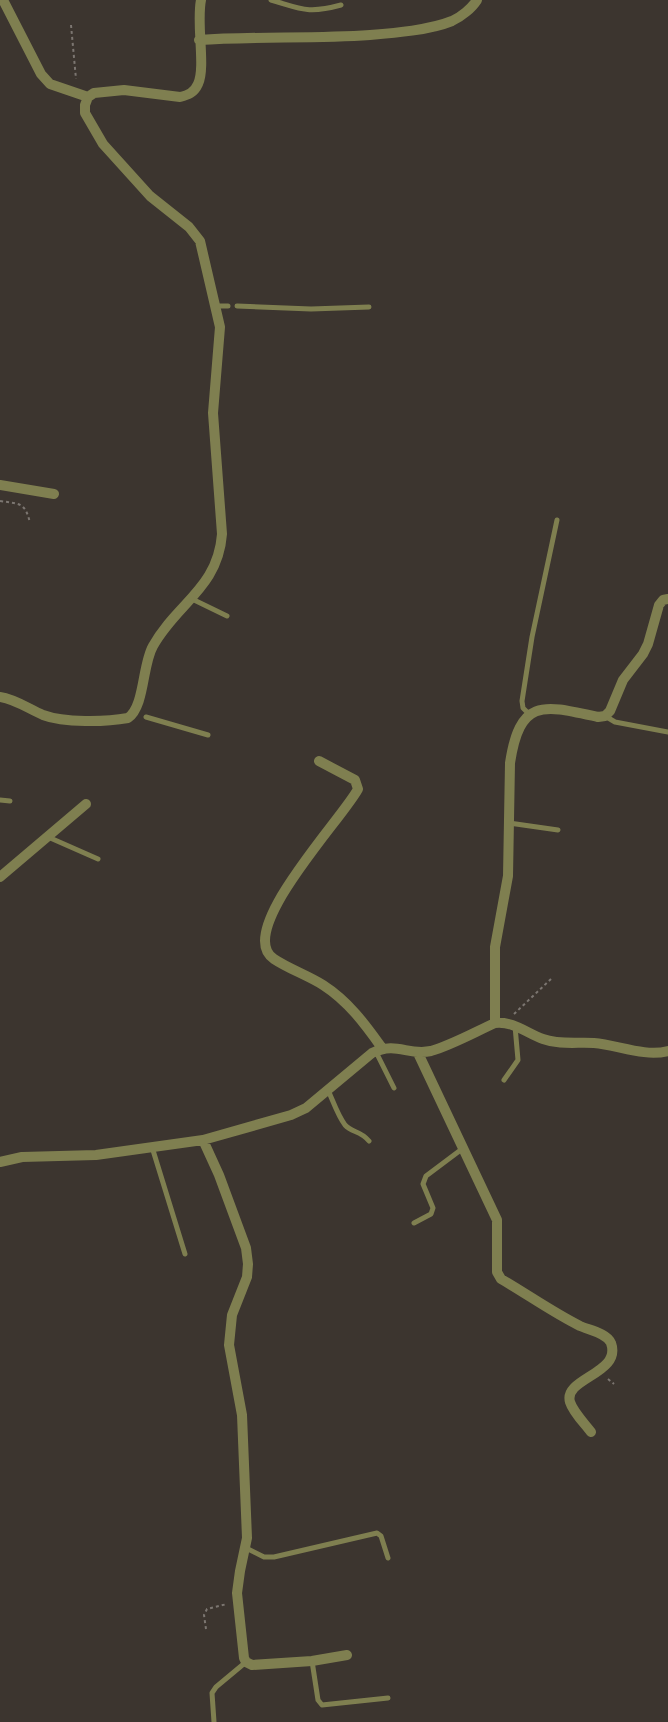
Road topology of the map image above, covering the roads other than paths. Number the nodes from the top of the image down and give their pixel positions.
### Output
1 (3, 0) edge
2 (201, 0) edge
3 (271, 0) edge
4 (477, 0) edge
5 (341, 5) dead end
6 (199, 40) junction
7 (82, 96) junction
8 (215, 306) junction
9 (228, 306) dead end
10 (237, 306) dead end
11 (369, 308) dead end
12 (0, 485) edge
13 (54, 494) dead end
14 (557, 520) dead end
15 (192, 598) junction
16 (668, 599) edge
17 (227, 616) dead end
18 (0, 697) edge
19 (529, 714) junction
20 (139, 715) junction
21 (605, 716) junction
22 (668, 732) edge
23 (208, 735) dead end
24 (319, 761) dead end
25 (0, 800) edge
26 (10, 801) dead end
27 (86, 804) dead end
28 (509, 823) junction
29 (558, 830) dead end
30 (48, 837) junction
31 (98, 859) dead end
32 (0, 877) edge
33 (505, 1023) junction
34 (379, 1050) junction
35 (668, 1051) edge
36 (418, 1053) junction
37 (504, 1080) dead end
38 (394, 1088) dead end
39 (328, 1090) junction
40 (203, 1140) junction
41 (369, 1141) dead end
42 (152, 1147) junction
43 (462, 1149) junction
44 (0, 1162) edge
45 (414, 1223) dead end
46 (185, 1254) dead end
47 (591, 1432) dead end
48 (246, 1548) junction
49 (388, 1558) dead end
50 (347, 1655) dead end
51 (312, 1661) junction
52 (246, 1662) junction
53 (388, 1698) dead end
54 (214, 1722) edge

1 - 7 street
2 - 6 street
3 - 5 lane
4 - 6 street
6 - 7 street
7 - 8 street
8 - 9 lane
8 - 15 street
10 - 11 lane
12 - 13 street
14 - 19 lane
15 - 17 lane
15 - 20 street
16 - 21 street
18 - 20 street
19 - 21 street
19 - 28 street
20 - 23 lane
21 - 22 lane
24 - 34 street
25 - 26 lane
27 - 30 street
28 - 29 lane
28 - 33 street
30 - 31 lane
30 - 32 street
33 - 35 street
33 - 36 street
33 - 37 lane
34 - 36 street
34 - 38 lane
34 - 39 street
36 - 43 street
39 - 40 street
39 - 41 lane
40 - 42 street
40 - 48 street
42 - 44 street
42 - 46 lane
43 - 45 lane
43 - 47 street
48 - 49 lane
48 - 52 street
50 - 51 street
51 - 52 street
51 - 53 lane
52 - 54 lane

